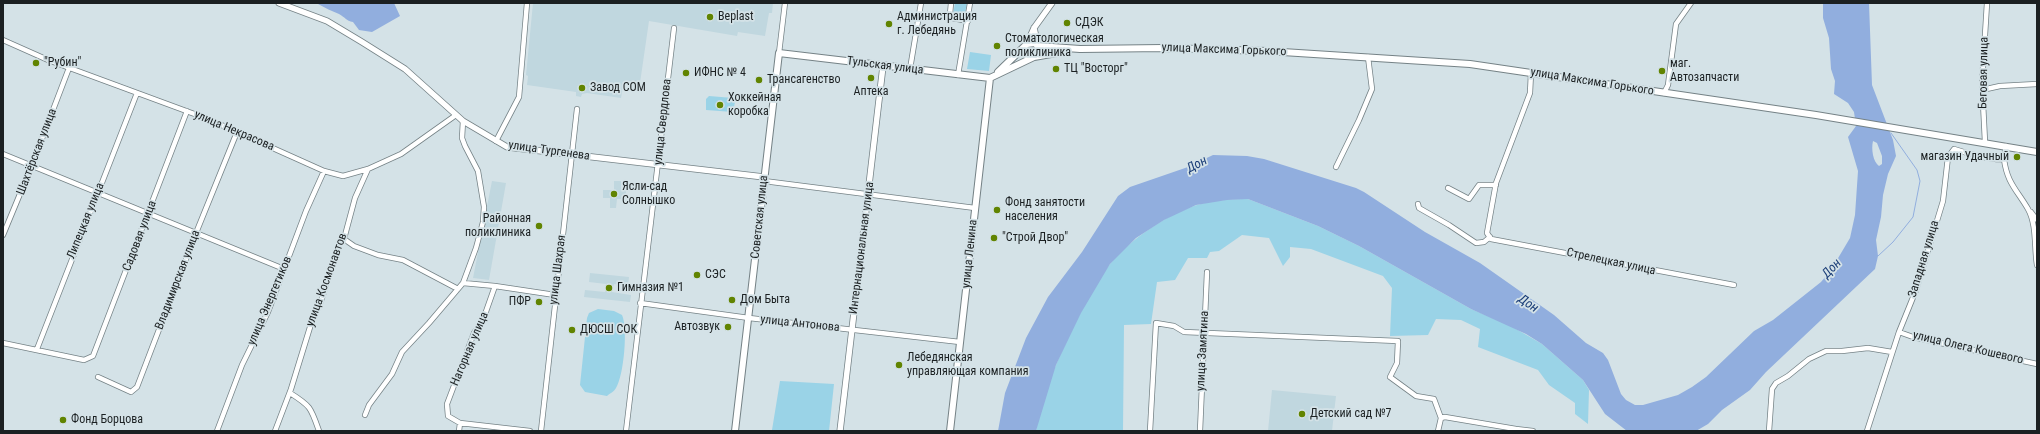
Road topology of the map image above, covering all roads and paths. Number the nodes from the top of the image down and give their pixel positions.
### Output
1 (279, 3) edge
2 (527, 3) edge
3 (785, 3) edge
4 (921, 3) edge
5 (951, 3) edge
6 (970, 3) edge
7 (1052, 3) edge
8 (1691, 3) edge
9 (1987, 3) edge
10 (968, 21) junction
11 (674, 28) dead end
12 (1034, 28) junction
13 (3, 41) edge
14 (1026, 46) junction
15 (1038, 46) junction
16 (1080, 49) junction
17 (779, 53) junction
18 (1034, 57) junction
19 (1368, 57) junction
20 (883, 66) junction
21 (69, 68) junction
22 (910, 70) junction
23 (1531, 73) junction
24 (958, 75) junction
25 (990, 78) junction
26 (2037, 84) edge
27 (1982, 90) junction
28 (137, 93) junction
29 (1664, 93) junction
30 (577, 109) dead end
31 (187, 111) junction
32 (456, 116) junction
33 (463, 121) junction
34 (238, 132) junction
35 (496, 141) junction
36 (1985, 142) junction
37 (2006, 146) junction
38 (2037, 152) edge
39 (3, 154) edge
40 (572, 155) junction
41 (2004, 159) junction
42 (32, 165) junction
43 (659, 165) junction
44 (1336, 167) dead end
45 (368, 169) junction
46 (324, 171) junction
47 (764, 179) junction
48 (1496, 185) junction
49 (1448, 188) dead end
50 (97, 194) junction
51 (868, 195) junction
52 (1418, 204) dead end
53 (975, 208) junction
54 (2028, 210) junction
55 (148, 214) junction
56 (2037, 220) edge
57 (2035, 231) edge
58 (196, 233) junction
59 (3, 235) edge
60 (1490, 237) junction
61 (344, 239) junction
62 (2037, 265) edge
63 (284, 269) junction
64 (1207, 272) dead end
65 (463, 283) junction
66 (1734, 285) dead end
67 (495, 286) junction
68 (458, 290) junction
69 (555, 295) junction
70 (640, 303) junction
71 (749, 318) junction
72 (852, 330) junction
73 (1898, 332) junction
74 (1204, 334) junction
75 (960, 342) junction
76 (3, 343) edge
77 (36, 349) junction
78 (1892, 352) junction
79 (2037, 364) edge
80 (98, 376) dead end
81 (290, 393) junction
82 (365, 415) dead end
83 (1441, 418) junction
84 (460, 423) junction
85 (1516, 430) edge
86 (217, 431) edge
87 (275, 431) edge
88 (319, 431) edge
89 (459, 431) edge
90 (530, 431) edge
91 (541, 431) edge
92 (626, 431) edge
93 (735, 431) edge
94 (840, 431) edge
95 (950, 431) edge
96 (1150, 431) edge
97 (1200, 431) edge
98 (1438, 431) edge
99 (1533, 431) edge
100 (1769, 431) edge
101 (1867, 431) edge

1 - 32 street, улица Тургенева
2 - 35 street
3 - 17 street, Советская улица
4 - 22 street
5 - 10 street
6 - 10 street
7 - 12 street
8 - 29 street
9 - 27 street, Беговая улица
10 - 24 street
11 - 43 street, улица Свердлова
12 - 14 street
12 - 15 street
13 - 21 street, улица Некрасова
14 - 15 main road
14 - 18 main road
14 - 25 main road
15 - 16 main road, улица Максима Горького
15 - 18 main road
16 - 18 main road, улица Максима Горького
16 - 19 main road, улица Максима Горького
17 - 20 main road, Тульская улица
17 - 47 main road, Советская улица
18 - 25 main road
19 - 23 main road, улица Максима Горького
19 - 44 street
20 - 22 main road, Тульская улица
20 - 51 street, Интернациональная улица
21 - 28 street, улица Некрасова
21 - 42 street, Шахтёрская улица
22 - 24 main road, Тульская улица
23 - 29 main road, улица Максима Горького
23 - 48 street
24 - 25 main road, Тульская улица
25 - 53 main road, улица Ленина
26 - 27 street
27 - 36 street, Беговая улица
28 - 31 street, улица Некрасова
28 - 50 street, Липецкая улица
29 - 36 main road, улица Максима Горького
30 - 40 street, улица Шахрая
31 - 34 street, улица Некрасова
31 - 55 street, Садовая улица
32 - 33 street, улица Тургенева
32 - 45 street, улица Некрасова
33 - 35 street, улица Тургенева
33 - 65 street
34 - 46 street, улица Некрасова
34 - 58 street, Владимирская улица
35 - 40 street, улица Тургенева
36 - 37 main road
37 - 38 main road
37 - 41 street
39 - 42 street
40 - 43 street, улица Тургенева
40 - 69 street, улица Шахрая
41 - 54 street
41 - 73 street, Западная улица
42 - 50 street
42 - 59 street, Шахтёрская улица
43 - 47 street, улица Тургенева
43 - 70 street, улица Свердлова
45 - 46 street, улица Некрасова
45 - 61 street, улица Космонавтов
46 - 63 street, улица Энергетиков
47 - 51 street, улица Тургенева
47 - 71 main road, Советская улица
48 - 49 street
48 - 60 street
50 - 55 street
50 - 77 street, Липецкая улица
51 - 53 street, улица Тургенева
51 - 72 street, Интернациональная улица
52 - 60 street
53 - 75 main road, улица Ленина
54 - 56 street
54 - 57 street
55 - 58 street
55 - 77 street, Садовая улица
57 - 62 street
58 - 63 street
58 - 80 street, Владимирская улица
60 - 66 street, Стрелецкая улица
61 - 68 street
61 - 81 street, улица Космонавтов
63 - 86 street, улица Энергетиков
64 - 74 street, улица Замятина
65 - 67 street
65 - 68 street
67 - 69 street
67 - 84 street, Нагорная улица
68 - 82 street
69 - 91 street, улица Шахрая
70 - 71 street, улица Антонова
70 - 92 street, улица Свердлова
71 - 72 street, улица Антонова
71 - 93 main road, Советская улица
72 - 75 street, улица Антонова
72 - 94 street, Интернациональная улица
73 - 78 street, Западная улица
73 - 79 street, улица Олега Кошевого
74 - 83 street
74 - 96 street
74 - 97 street, улица Замятина
75 - 95 main road, улица Ленина
76 - 77 street
78 - 100 street
78 - 101 street, Западная улица
81 - 87 street, улица Космонавтов
81 - 88 street
83 - 85 street
83 - 98 street
84 - 89 street
84 - 90 street
85 - 99 street

